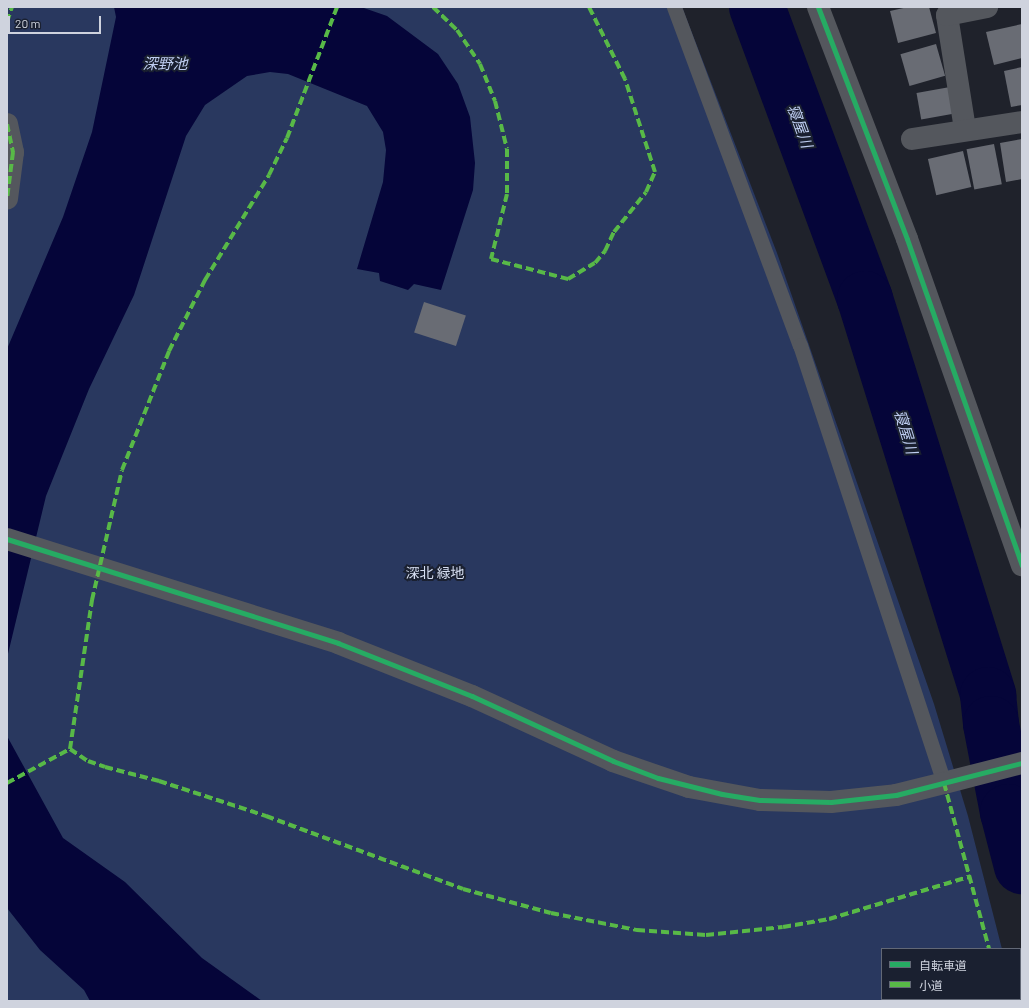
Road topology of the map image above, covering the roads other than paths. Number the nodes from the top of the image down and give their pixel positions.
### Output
1 (674, 7) edge
2 (818, 7) edge
3 (987, 7) edge
4 (1022, 122) edge
5 (7, 124) edge
6 (966, 129) junction
7 (912, 139) dead end
8 (7, 199) edge
9 (7, 539) edge
10 (1022, 565) edge
11 (1022, 764) edge
12 (944, 783) junction

1 - 12 lane
2 - 10 street
3 - 6 street
4 - 6 street
5 - 8 street
6 - 7 street
9 - 12 street
11 - 12 street

